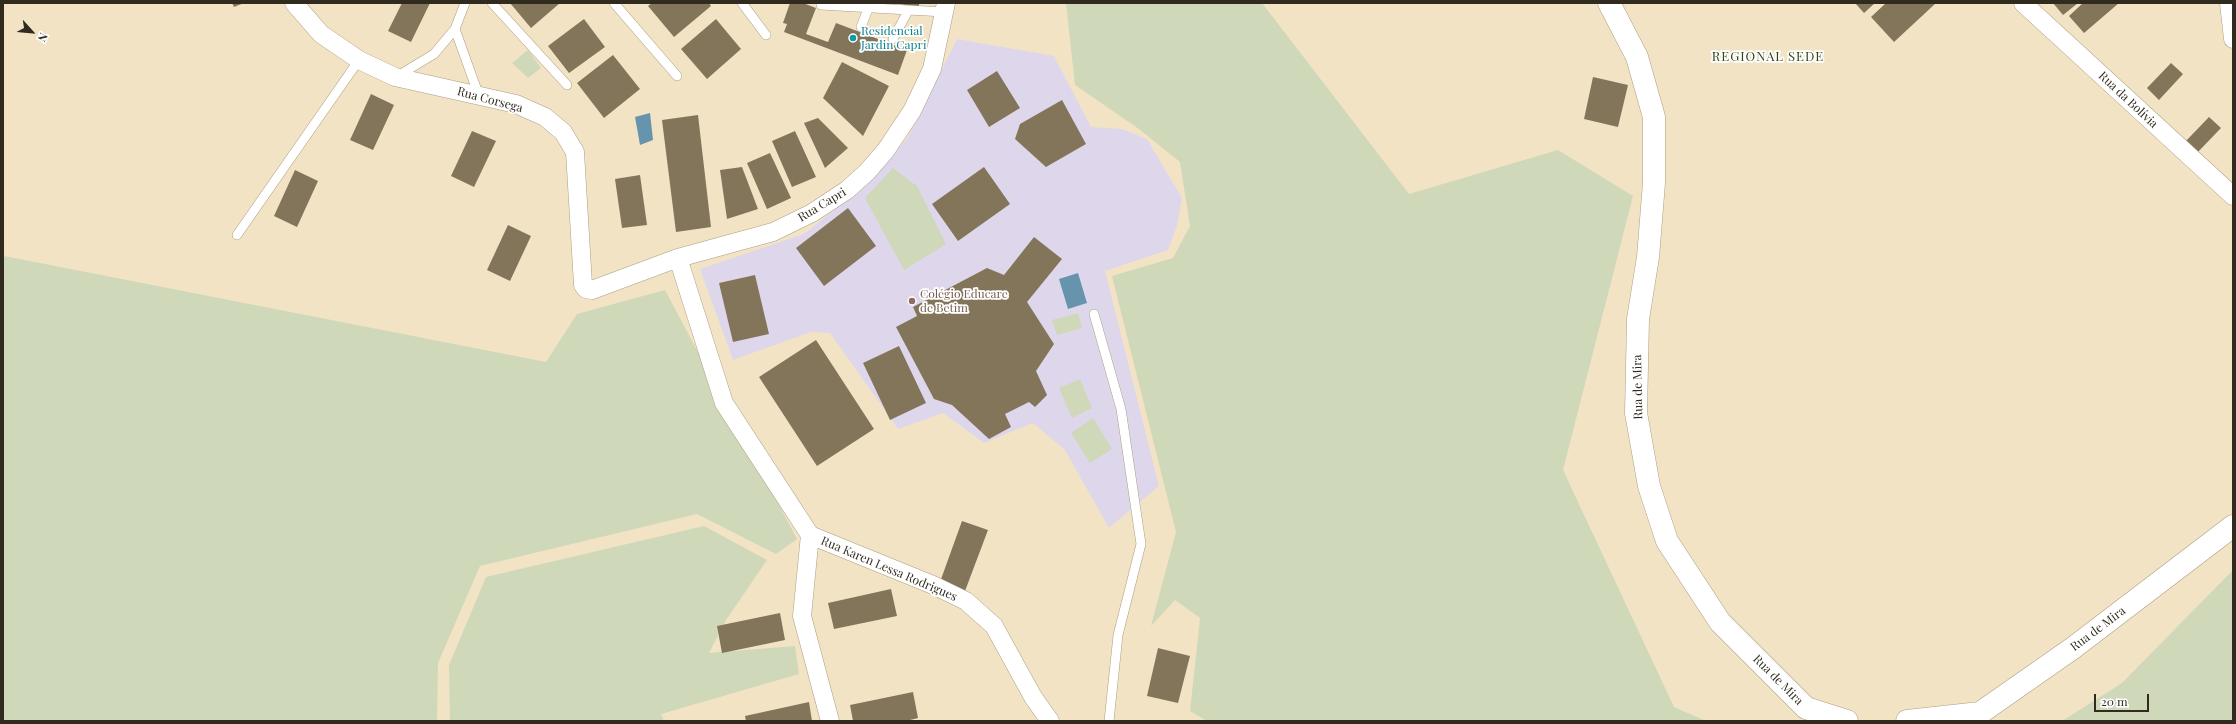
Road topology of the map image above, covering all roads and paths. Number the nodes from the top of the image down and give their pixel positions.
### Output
1 (294, 3) edge
2 (465, 3) edge
3 (492, 3) edge
4 (614, 3) edge
5 (742, 3) edge
6 (1609, 3) edge
7 (2023, 3) edge
8 (2229, 3) edge
9 (821, 6) dead end
10 (945, 7) edge
11 (868, 9) junction
12 (908, 10) junction
13 (861, 27) dead end
14 (455, 29) junction
15 (766, 35) dead end
16 (893, 39) dead end
17 (2233, 39) edge
18 (359, 60) junction
19 (677, 76) dead end
20 (396, 77) junction
21 (568, 85) dead end
22 (479, 96) junction
23 (2233, 196) edge
24 (236, 235) dead end
25 (678, 258) junction
26 (592, 290) joint
27 (1094, 314) dead end
28 (2233, 526) edge
29 (810, 534) junction
30 (830, 721) edge
31 (1050, 721) edge
32 (1109, 721) edge
33 (1847, 721) edge
34 (1907, 721) edge

1 - 18 street, Rua Corsega
2 - 14 lane
3 - 21 lane
4 - 19 lane
5 - 15 lane
6 - 33 street, Rua de Mira
7 - 23 street, Rua da Bolívia
8 - 17 street
9 - 11 lane
10 - 12 lane
10 - 25 street, Rua Capri
11 - 12 lane
11 - 13 lane
12 - 16 lane
14 - 20 lane
14 - 22 lane
18 - 20 street, Rua Corsega
18 - 24 lane
20 - 22 street, Rua Corsega
22 - 26 street, Rua Corsega
25 - 26 street, Rua Capri
25 - 29 street, Rua Karen Lessa Rodrigues
27 - 32 lane
28 - 34 street, Rua de Mira
29 - 30 street, Rua Karen Lessa Rodrigues
29 - 31 street, Rua Karen Lessa Rodrigues

